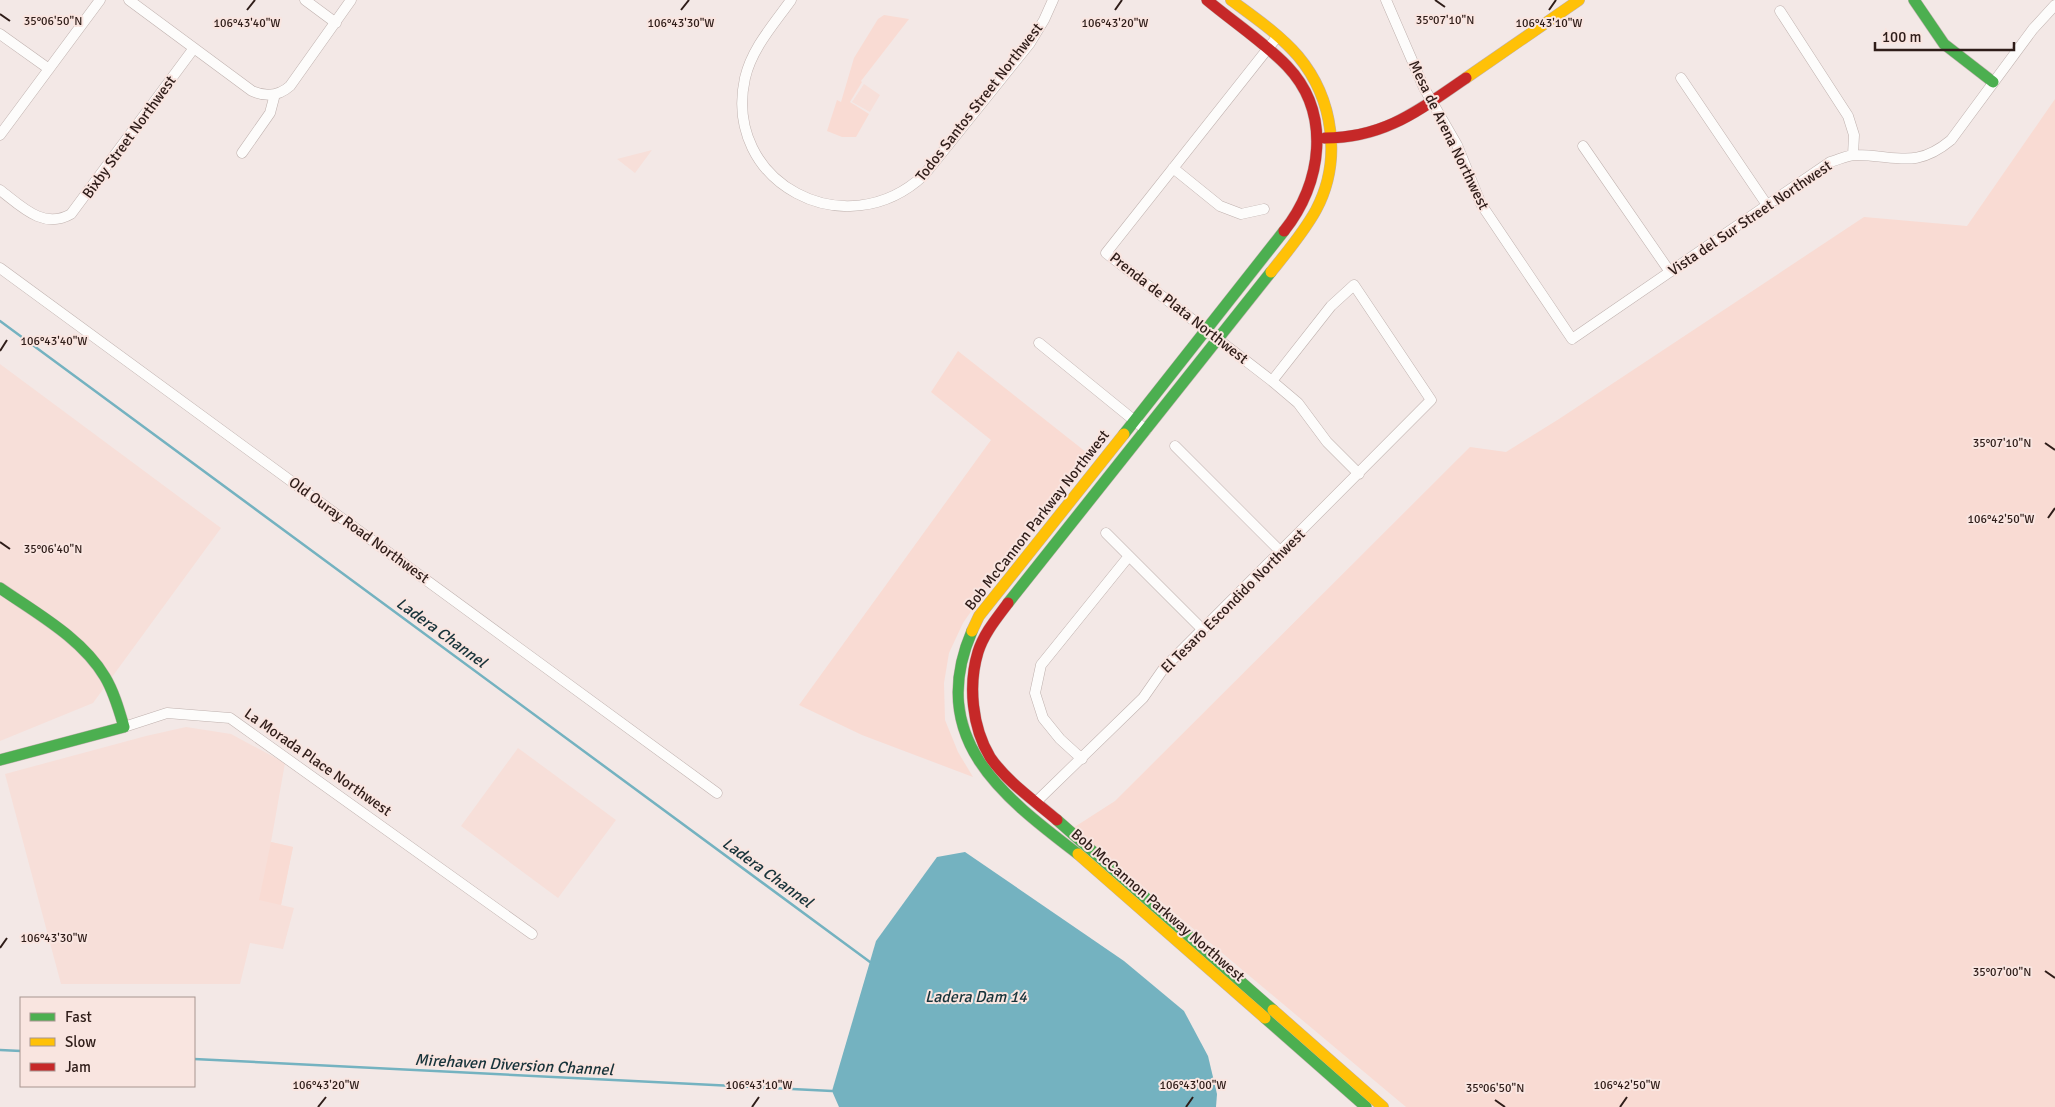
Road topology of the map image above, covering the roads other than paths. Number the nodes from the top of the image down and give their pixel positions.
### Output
1 (100, 0) edge
2 (129, 0) edge
3 (305, 0) edge
4 (351, 0) edge
5 (791, 0) edge
6 (1053, 0) edge
7 (1207, 0) edge
8 (1231, 0) edge
9 (1386, 0) edge
10 (1579, 0) edge
11 (1914, 0) edge
12 (2055, 5) edge
13 (1780, 11) dead end
14 (336, 23) junction
15 (0, 34) edge
16 (1277, 36) junction
17 (194, 48) junction
18 (1267, 49) junction
19 (49, 69) junction
20 (1681, 78) dead end
21 (1993, 82) junction
22 (275, 94) junction
23 (1432, 102) junction
24 (0, 136) edge
25 (1317, 138) junction
26 (1333, 138) junction
27 (1583, 146) dead end
28 (242, 153) dead end
29 (1854, 155) junction
30 (1173, 168) junction
31 (0, 190) edge
32 (1767, 205) junction
33 (1264, 209) dead end
34 (0, 268) edge
35 (1670, 272) junction
36 (1205, 331) junction
37 (1218, 340) junction
38 (1572, 340) joint
39 (1040, 343) dead end
40 (1272, 381) junction
41 (1133, 420) junction
42 (1146, 430) junction
43 (1175, 446) dead end
44 (1359, 474) junction
45 (1106, 533) dead end
46 (1281, 552) junction
47 (1129, 556) junction
48 (0, 588) edge
49 (1204, 630) junction
50 (124, 727) junction
51 (1082, 759) junction
52 (0, 760) edge
53 (718, 793) dead end
54 (1036, 802) junction
55 (532, 934) dead end
56 (1366, 1107) edge
57 (1383, 1107) edge

1 - 19 street
2 - 17 street
3 - 14 street
4 - 14 street
5 - 6 street, Todos Santos Street Northwest
7 - 18 street, Bob McCannon Parkway Northwest
8 - 16 street, Bob McCannon Parkway Northwest
9 - 23 street, Mesa de Arena Northwest
10 - 23 street
11 - 21 street
12 - 21 street, Vista del Sur Street Northwest
13 - 29 street
14 - 22 street
15 - 19 street
16 - 18 street, Prenda de Plata Northwest
16 - 26 street, Bob McCannon Parkway Northwest
17 - 22 street
17 - 31 street, Bixby Street Northwest
18 - 25 street, Bob McCannon Parkway Northwest
18 - 30 street, Prenda de Plata Northwest
19 - 24 street
20 - 32 street
21 - 29 street, Vista del Sur Street Northwest
22 - 28 street
23 - 26 street
23 - 38 street, Mesa de Arena Northwest
25 - 26 street
25 - 36 street, Bob McCannon Parkway Northwest
26 - 37 street, Bob McCannon Parkway Northwest
27 - 35 street
29 - 32 street, Vista del Sur Street Northwest
30 - 33 street
30 - 36 street, Prenda de Plata Northwest
32 - 35 street, Vista del Sur Street Northwest
34 - 53 street, Old Ouray Road Northwest
35 - 38 street, Vista del Sur Street Northwest
36 - 37 street, Prenda de Plata Northwest
36 - 41 street, Bob McCannon Parkway Northwest
37 - 40 street, Prenda de Plata Northwest
37 - 42 street, Bob McCannon Parkway Northwest
39 - 41 street
40 - 44 street, Prenda de Plata Northwest
40 - 44 street, El Tesaro Escondido Northwest
41 - 42 street
41 - 56 street, Bob McCannon Parkway Northwest
42 - 54 street, Bob McCannon Parkway Northwest
43 - 46 street
44 - 46 street, El Tesaro Escondido Northwest
45 - 47 street
46 - 49 street, El Tesaro Escondido Northwest
47 - 49 street
47 - 51 street
48 - 50 street
49 - 51 street, El Tesaro Escondido Northwest
50 - 52 street, La Morada Place Northwest
50 - 55 street, La Morada Place Northwest
51 - 54 street, El Tesaro Escondido Northwest
54 - 57 street, Bob McCannon Parkway Northwest

